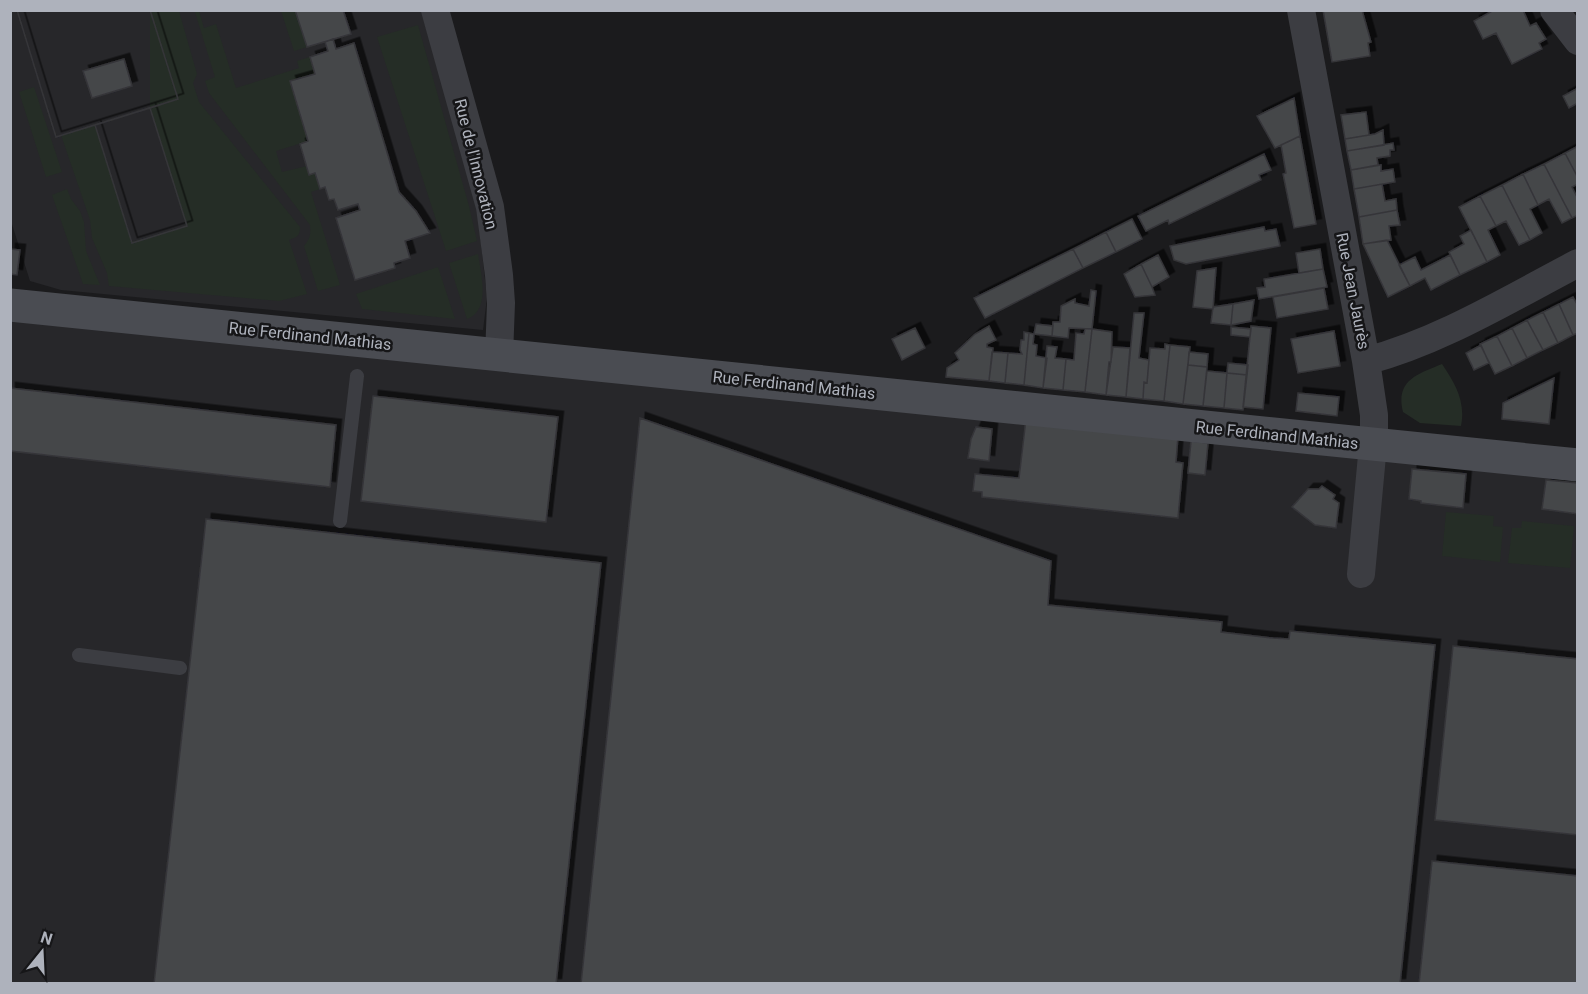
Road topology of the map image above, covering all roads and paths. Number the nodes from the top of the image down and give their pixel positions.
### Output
1 (435, 10) edge
2 (1301, 10) edge
3 (1554, 10) edge
4 (1578, 41) edge
5 (1578, 262) edge
6 (10, 305) edge
7 (500, 356) junction
8 (1366, 361) junction
9 (357, 376) dead end
10 (1373, 445) junction
11 (1578, 465) edge
12 (340, 521) dead end
13 (1361, 574) dead end
14 (79, 656) dead end
15 (180, 668) dead end

1 - 7 street, Rue de l'Innovation
2 - 8 street, Rue Jean Jaurès
3 - 4 street
5 - 8 street
6 - 7 street, Rue Ferdinand Mathias
7 - 10 street, Rue Ferdinand Mathias
8 - 10 street, Rue Jean Jaurès
9 - 12 lane
10 - 11 street, Rue Ferdinand Mathias
10 - 13 street, Rue Jean Jaurès
14 - 15 lane

